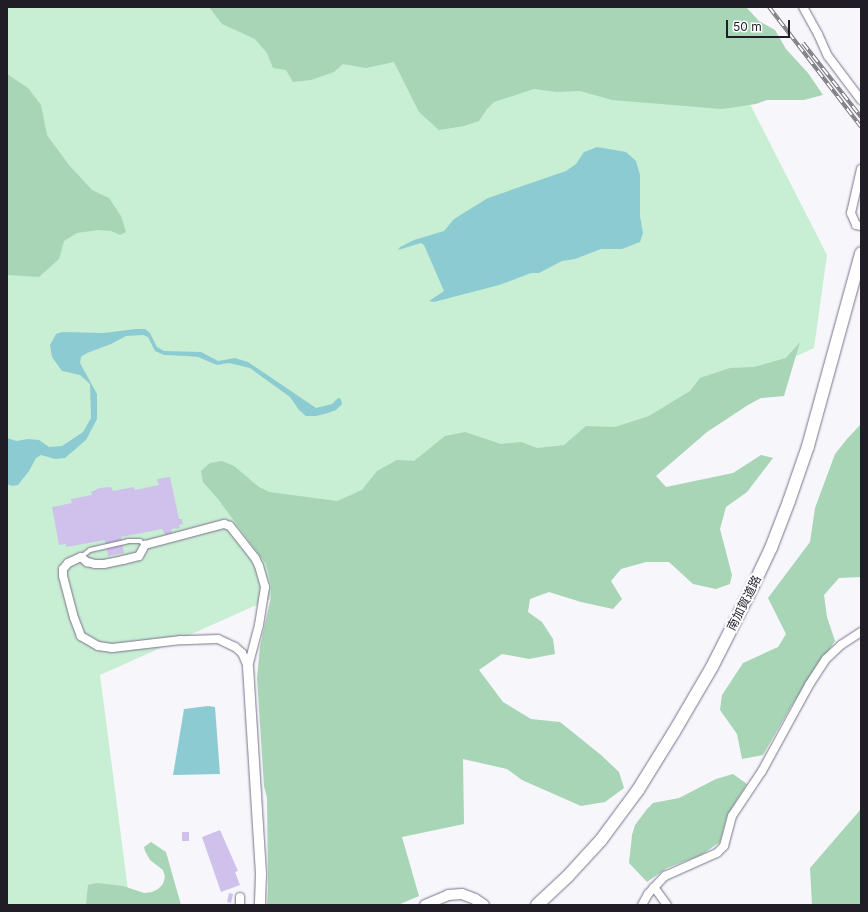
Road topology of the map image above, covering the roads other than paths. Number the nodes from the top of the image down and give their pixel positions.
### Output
1 (803, 7) edge
2 (861, 100) edge
3 (861, 169) edge
4 (861, 226) edge
5 (861, 253) edge
6 (145, 545) junction
7 (81, 557) junction
8 (861, 632) edge
9 (248, 667) junction
10 (654, 887) junction
11 (260, 905) edge
12 (425, 905) edge
13 (484, 905) edge
14 (537, 905) edge
15 (642, 905) edge
16 (667, 905) edge

1 - 2 street
3 - 4 street
5 - 14 main road, 南加賀道路
6 - 7 lane
6 - 7 street
6 - 9 street
7 - 9 street
8 - 10 street
9 - 11 street
10 - 15 street
10 - 16 street
12 - 13 street

